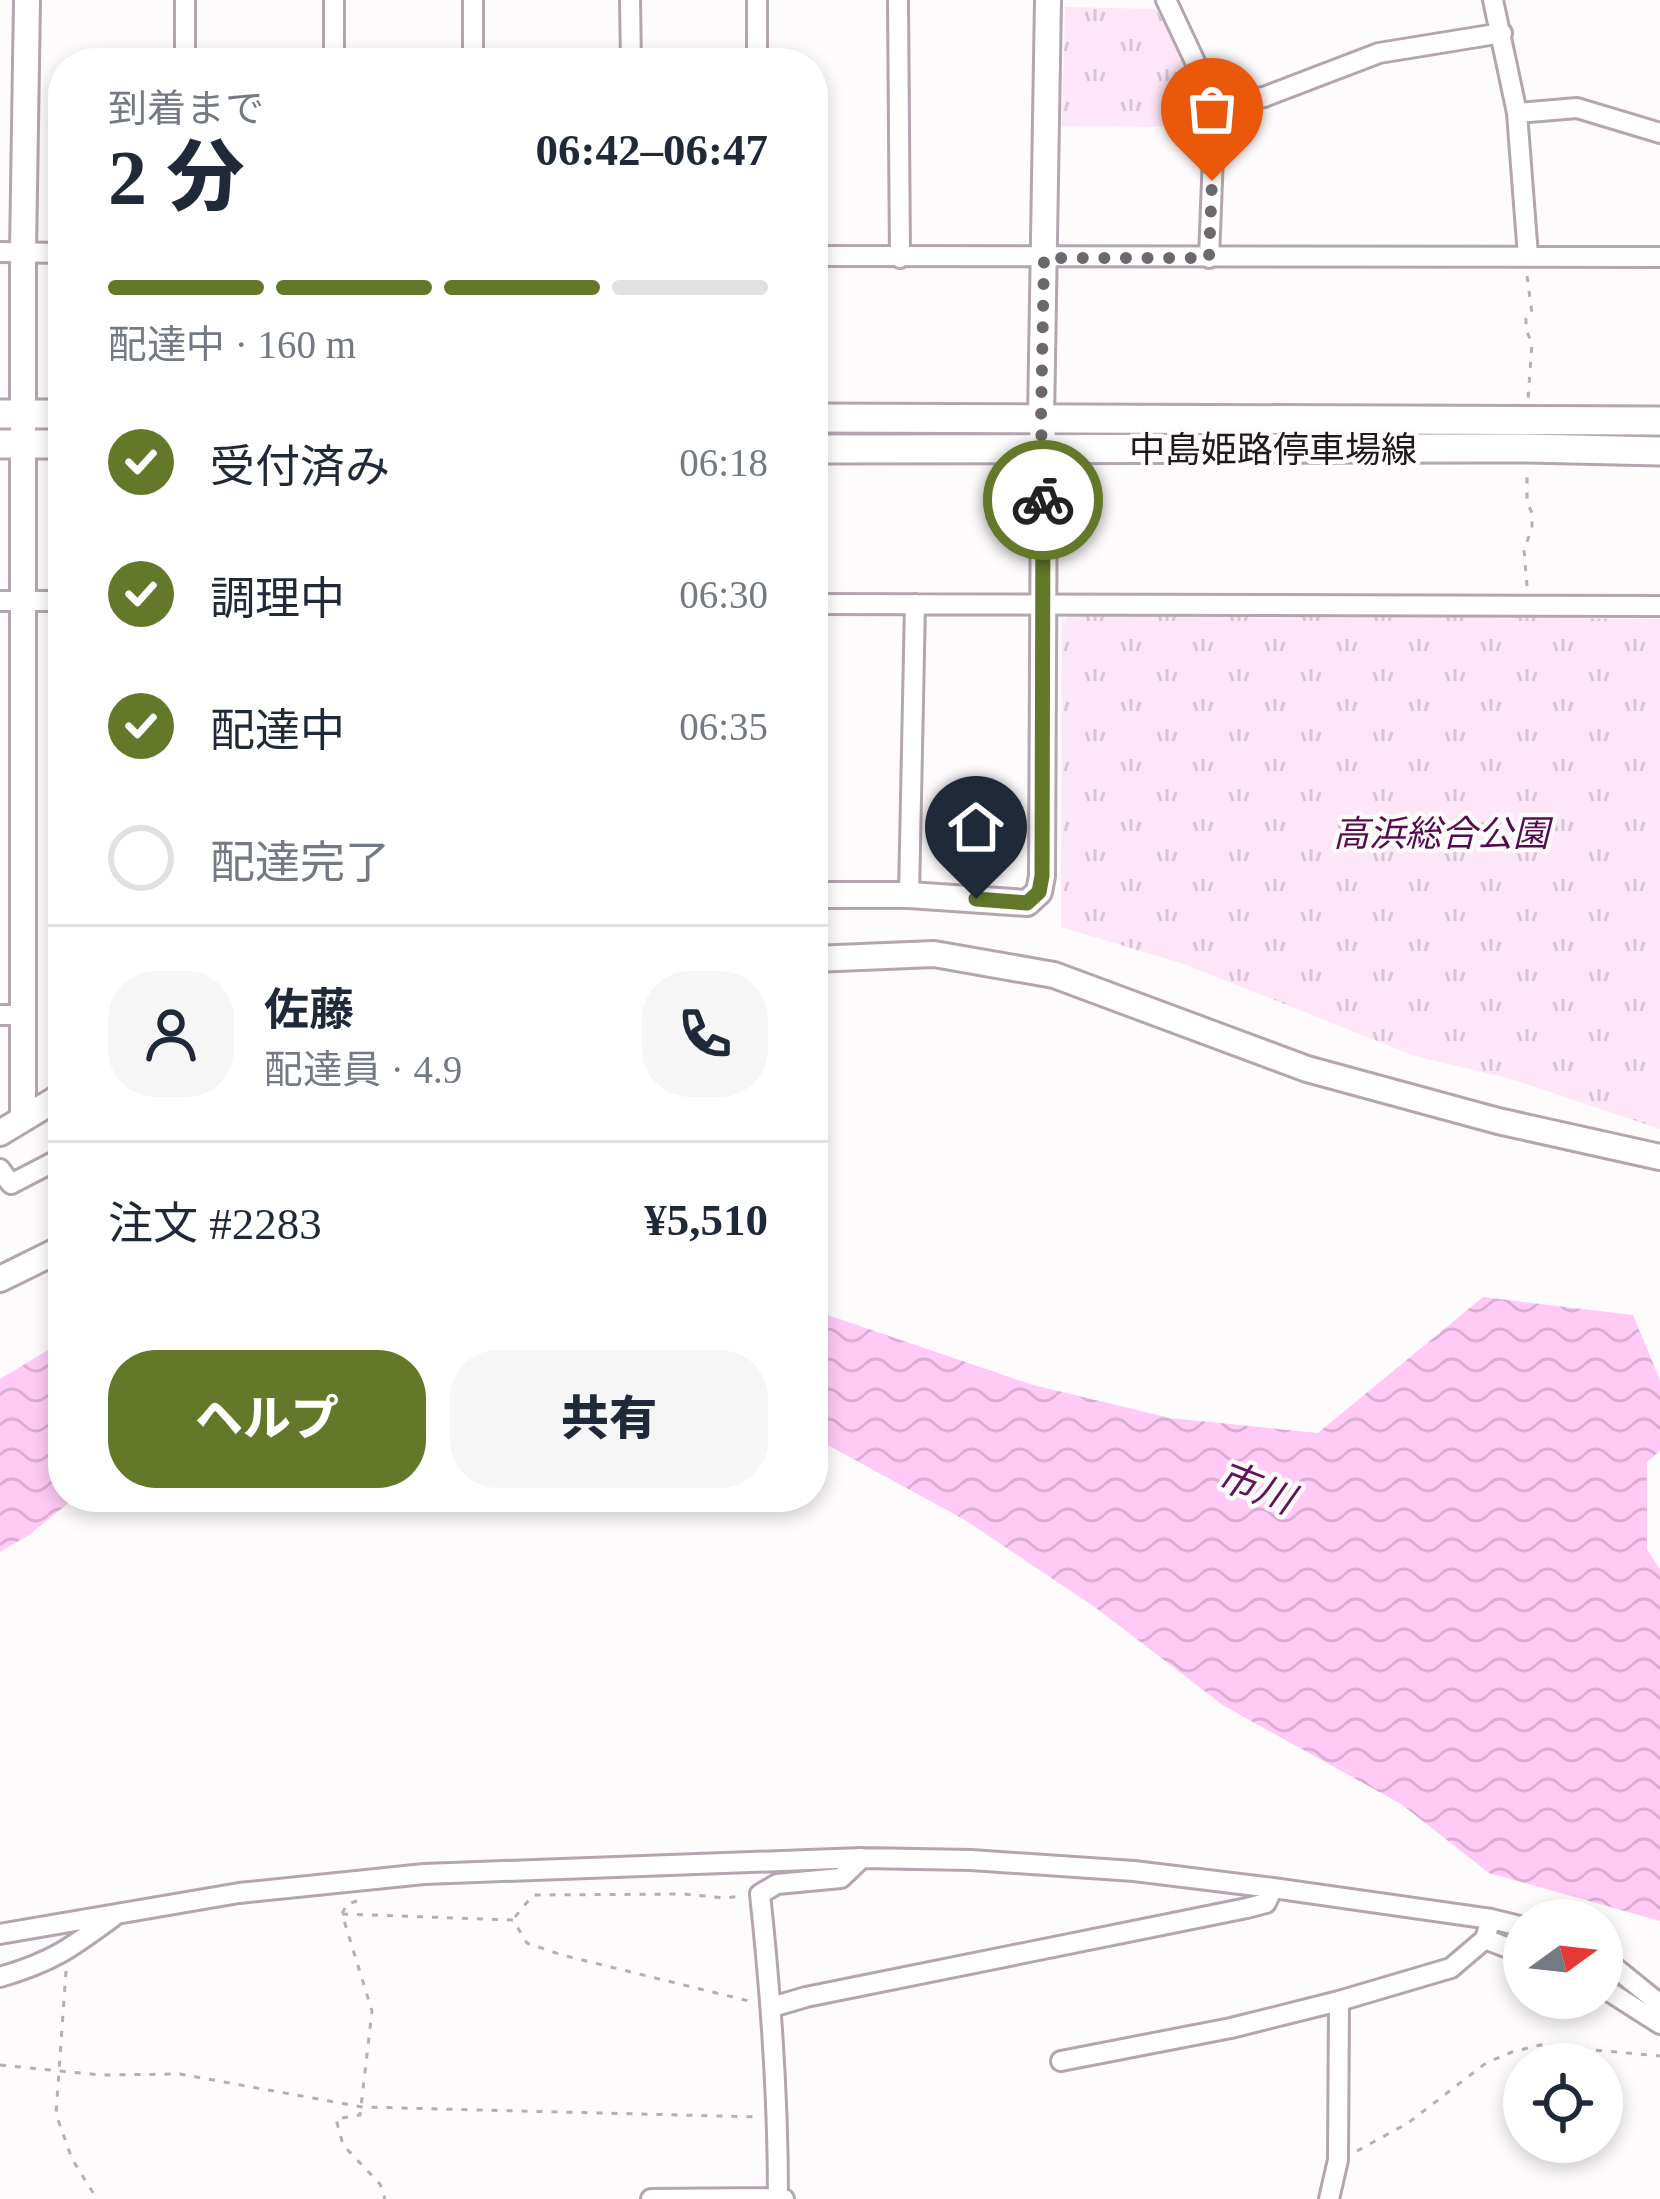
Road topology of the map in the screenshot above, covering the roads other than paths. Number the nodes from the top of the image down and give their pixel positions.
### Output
1 (27, 0) edge
2 (184, 0) edge
3 (334, 0) edge
4 (473, 0) edge
5 (630, 0) edge
6 (757, 0) edge
7 (898, 0) edge
8 (1048, 0) edge
9 (1166, 0) edge
10 (1493, 0) edge
11 (1502, 33) junction
12 (185, 48) edge
13 (334, 48) edge
14 (473, 48) edge
15 (631, 48) edge
16 (757, 48) edge
17 (1215, 104) junction
18 (1516, 113) junction
19 (1660, 133) edge
20 (12, 252) edge
21 (48, 253) edge
22 (828, 256) edge
23 (1528, 256) junction
24 (1660, 257) edge
25 (900, 258) junction
26 (1044, 258) junction
27 (1209, 258) junction
28 (12, 414) edge
29 (48, 414) edge
30 (828, 418) edge
31 (1041, 419) junction
32 (1660, 421) edge
33 (1527, 435) junction
34 (12, 444) edge
35 (48, 444) edge
36 (828, 448) edge
37 (1043, 450) junction
38 (1660, 451) edge
39 (12, 601) edge
40 (48, 601) edge
41 (828, 604) edge
42 (915, 604) junction
43 (1042, 605) junction
44 (1660, 606) edge
45 (828, 895) edge
46 (909, 896) junction
47 (828, 958) edge
48 (11, 1015) edge
49 (48, 1104) edge
50 (23, 1119) junction
51 (0, 1133) edge
52 (1660, 1157) edge
53 (48, 1165) edge
54 (0, 1169) edge
55 (48, 1256) edge
56 (0, 1280) edge
57 (862, 1858) junction
58 (1273, 1888) junction
59 (117, 1914) junction
60 (1503, 1928) edge
61 (1488, 1929) junction
62 (0, 1934) edge
63 (1503, 1939) edge
64 (1623, 1974) edge
65 (0, 1977) edge
66 (1339, 2000) junction
67 (1623, 2000) edge
68 (1660, 2004) edge
69 (772, 2007) junction
70 (1660, 2024) edge
71 (1061, 2061) dead end
72 (692, 2198) edge
73 (781, 2198) edge
74 (651, 2199) edge
75 (1328, 2199) edge

1 - 20 street
2 - 12 street
3 - 13 street
4 - 14 street
5 - 15 street
6 - 16 street
7 - 25 street
8 - 26 street
9 - 17 street
10 - 11 street
11 - 17 street
11 - 18 street
17 - 27 street
18 - 19 street
18 - 23 street
20 - 21 street
20 - 28 street
22 - 25 street
23 - 24 street
23 - 27 street
25 - 26 street
26 - 27 street
26 - 31 street
28 - 29 main road
28 - 34 street
30 - 31 main road, 中島姫路停車場線
31 - 33 main road, 中島姫路停車場線
31 - 37 street
32 - 33 main road, 中島姫路停車場線
33 - 37 main road, 中島姫路停車場線
33 - 38 main road, 中島姫路停車場線
34 - 35 main road
34 - 39 street
36 - 37 main road, 中島姫路停車場線
37 - 43 street
39 - 40 street
39 - 48 street
41 - 42 street
42 - 43 street
42 - 46 street
43 - 44 street
43 - 46 street
45 - 46 street
47 - 52 street
48 - 50 street
49 - 50 street
50 - 51 street
53 - 54 street
55 - 56 street
57 - 58 street
57 - 59 street
57 - 69 street
58 - 61 street
58 - 69 street
59 - 62 street
59 - 65 street
60 - 61 street
61 - 63 street
61 - 66 street
64 - 68 street
66 - 71 street
66 - 75 street
67 - 70 street
69 - 73 street
72 - 73 street
72 - 74 street

